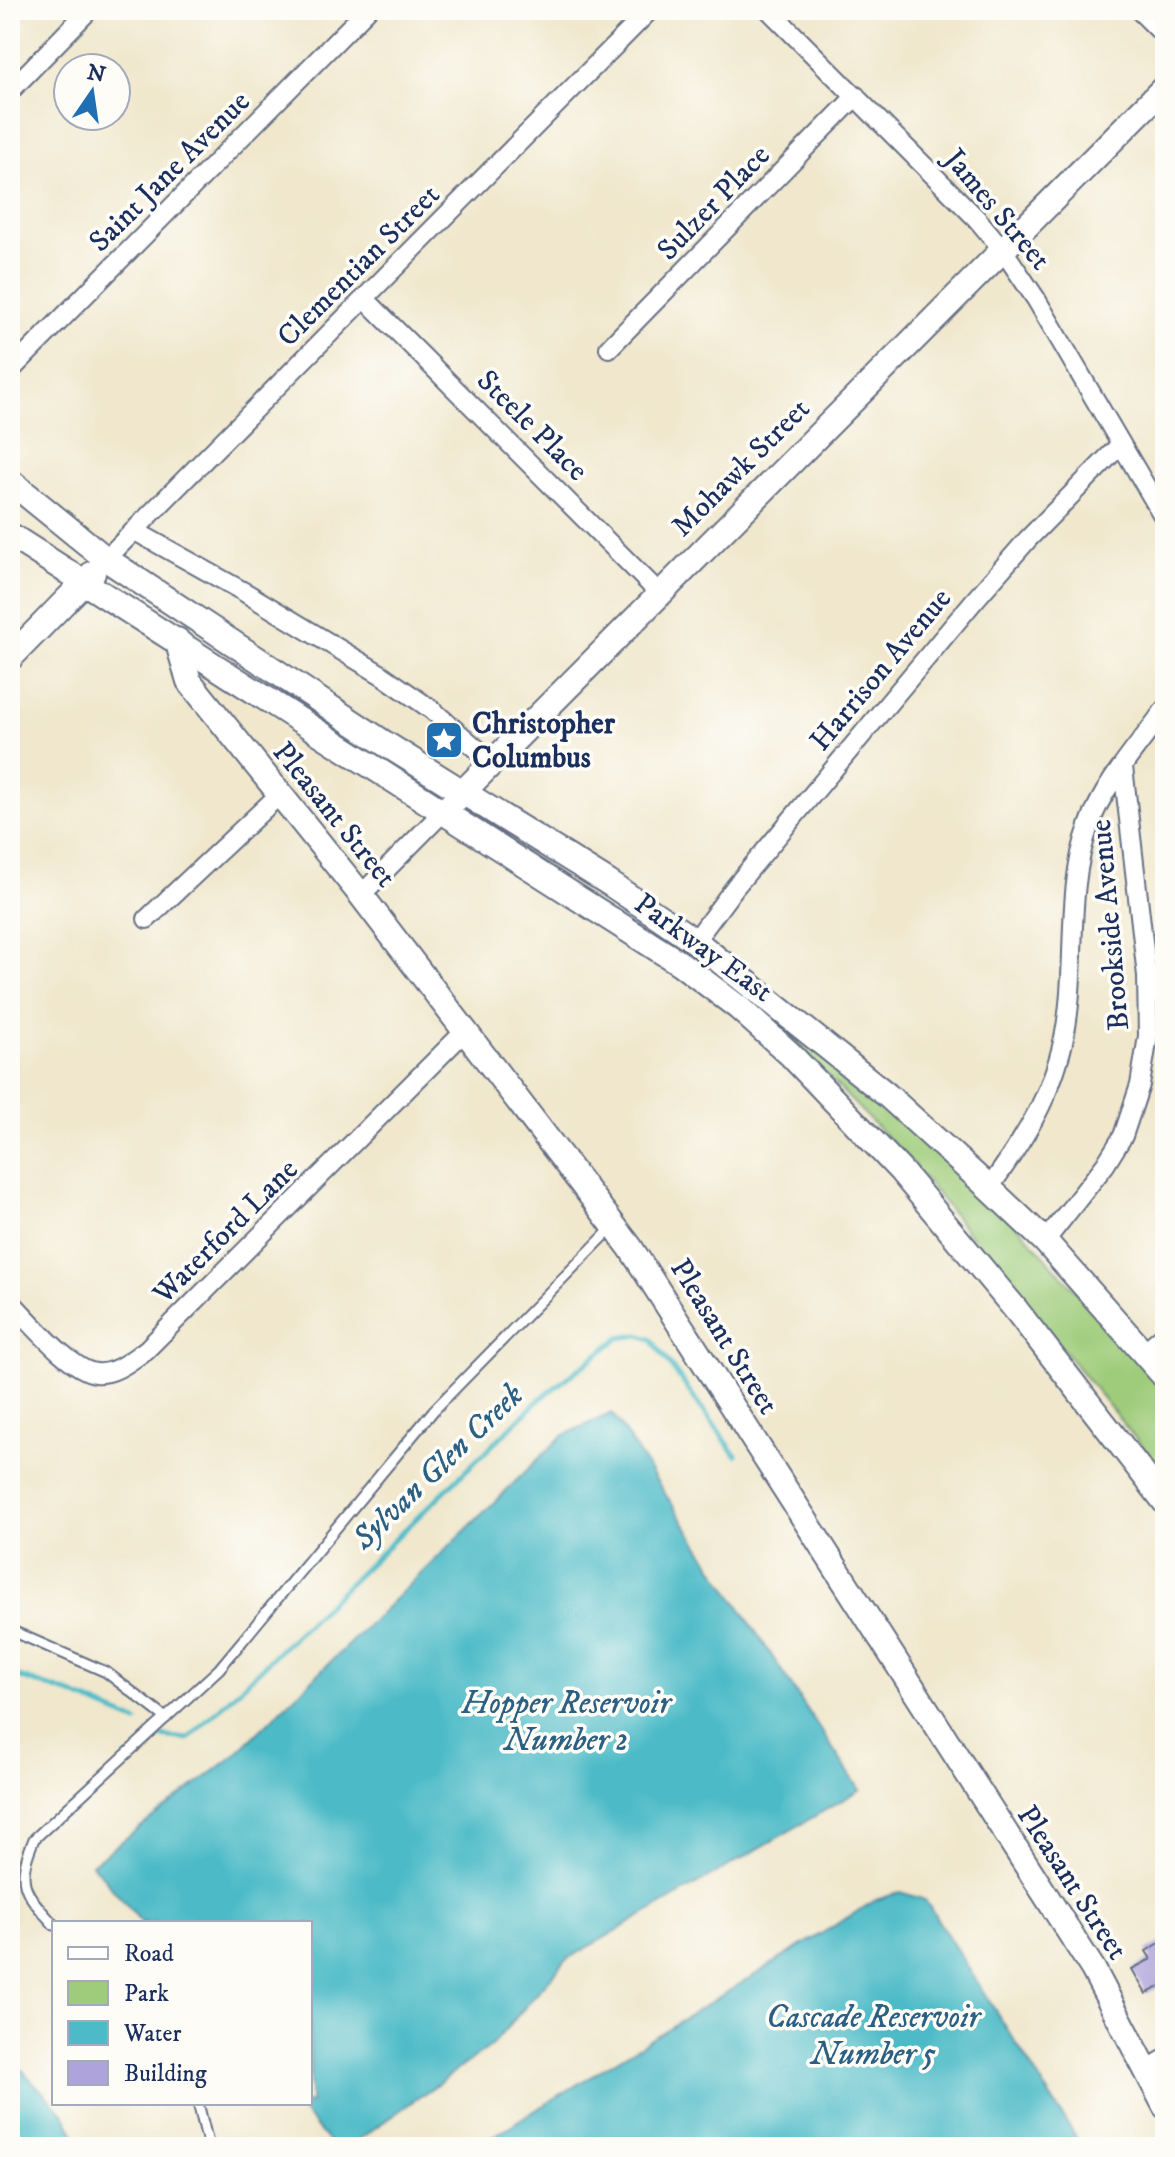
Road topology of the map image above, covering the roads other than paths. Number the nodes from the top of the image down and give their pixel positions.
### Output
1 (89, 10) edge
2 (367, 10) edge
3 (650, 10) edge
4 (769, 10) edge
5 (1139, 10) edge
6 (1165, 36) edge
7 (1165, 87) edge
8 (10, 91) edge
9 (856, 96) junction
10 (1003, 250) junction
11 (365, 299) junction
12 (609, 348) dead end
13 (10, 371) edge
14 (1121, 444) junction
15 (10, 481) edge
16 (1165, 519) edge
17 (135, 531) junction
18 (10, 535) edge
19 (106, 559) junction
20 (84, 582) junction
21 (659, 593) junction
22 (177, 640) junction
23 (10, 658) edge
24 (1165, 709) edge
25 (492, 762) junction
26 (1123, 767) junction
27 (462, 792) junction
28 (279, 795) junction
29 (443, 812) junction
30 (361, 895) junction
31 (147, 919) dead end
32 (695, 941) junction
33 (465, 1031) junction
34 (989, 1188) junction
35 (614, 1226) junction
36 (1045, 1241) junction
37 (10, 1301) edge
38 (1165, 1334) edge
39 (1144, 1352) junction
40 (1165, 1377) edge
41 (1165, 1502) edge
42 (10, 1630) edge
43 (166, 1718) junction
44 (52, 1923) edge
45 (1156, 2064) edge
46 (198, 2105) edge
47 (1165, 2106) edge
48 (209, 2147) edge

1 - 8 street
2 - 13 street, Saint Jane Avenue
3 - 11 street, Clementian Street
4 - 9 street, James Street
5 - 6 street
7 - 10 street, Mohawk Street
9 - 10 street, James Street
9 - 12 street, Sulzer Place
10 - 14 street, James Street
10 - 21 street, Mohawk Street
11 - 17 street, Clementian Street
11 - 21 street, Steele Place
14 - 16 street, James Street
14 - 32 street, Harrison Avenue
15 - 19 street
17 - 19 street, Clementian Street
17 - 25 street
18 - 20 street, Parkway East
19 - 20 street
19 - 27 street, Parkway East
20 - 22 street, Parkway East
20 - 23 street
21 - 25 street, Mohawk Street
22 - 28 street, Pleasant Street
22 - 29 street, Parkway East
24 - 26 street, Brookside Avenue
25 - 27 street, Mohawk Street
26 - 34 street, Brookside Avenue
26 - 36 street, Brookside Avenue
27 - 29 street, Mohawk Street
27 - 32 street, Parkway East
28 - 30 street, Pleasant Street
28 - 31 street
29 - 30 street, Mohawk Street
29 - 41 street, Parkway East
30 - 33 street, Pleasant Street
32 - 34 street, Parkway East
33 - 35 street, Pleasant Street
33 - 37 street, Waterford Lane
34 - 36 street, Parkway East
35 - 43 lane
35 - 45 street, Pleasant Street
36 - 39 street, Parkway East
38 - 39 street
39 - 40 street, Parkway East
42 - 43 lane
43 - 44 lane
45 - 47 street, Pleasant Street
46 - 48 lane

